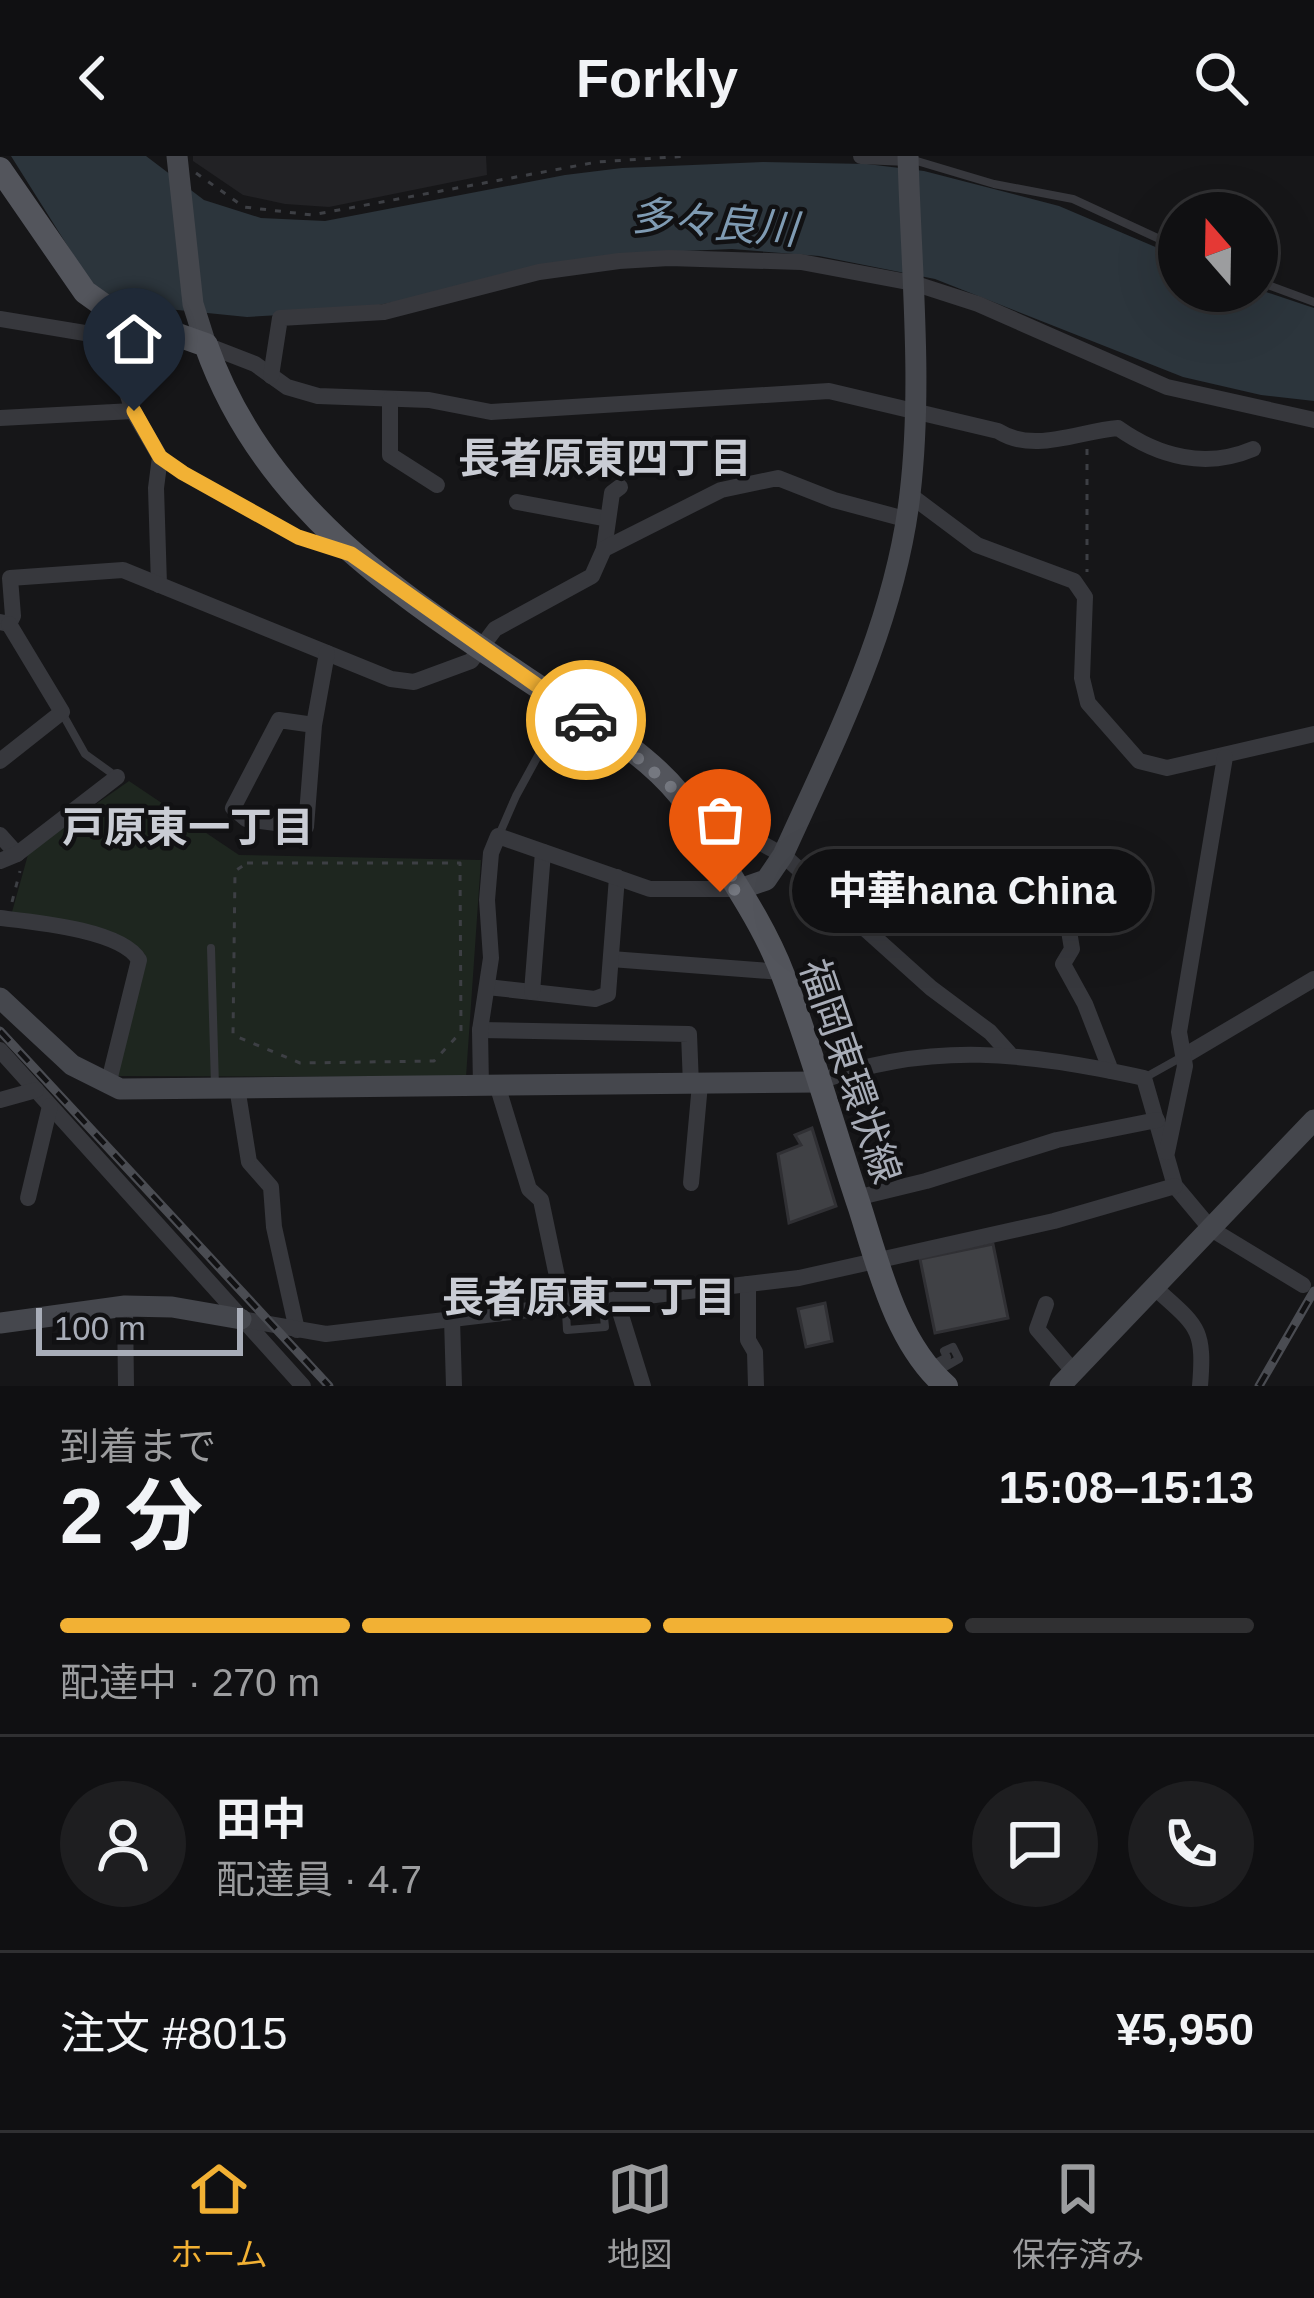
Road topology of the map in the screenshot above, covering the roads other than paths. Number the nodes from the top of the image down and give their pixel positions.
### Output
1 (861, 156) edge
2 (908, 157) edge
3 (177, 158) edge
4 (0, 170) edge
5 (1158, 238) edge
6 (913, 283) junction
7 (1278, 289) edge
8 (1314, 302) edge
9 (0, 319) edge
10 (111, 324) junction
11 (206, 345) junction
12 (272, 376) junction
13 (390, 399) junction
14 (134, 411) junction
15 (914, 411) junction
16 (0, 418) edge
17 (1314, 420) edge
18 (1253, 449) dead end
19 (160, 457) junction
20 (436, 485) dead end
21 (620, 487) dead end
22 (910, 495) junction
23 (517, 502) dead end
24 (608, 519) junction
25 (905, 519) junction
26 (604, 549) junction
27 (351, 554) junction
28 (159, 585) junction
29 (4, 623) edge
30 (481, 649) junction
31 (327, 653) junction
32 (566, 705) junction
33 (62, 712) junction
34 (314, 725) junction
35 (1314, 734) edge
36 (1225, 757) junction
37 (0, 761) edge
38 (117, 776) joint
39 (705, 803) dead end
40 (0, 835) edge
41 (498, 836) junction
42 (544, 852) junction
43 (782, 855) junction
44 (8, 857) edge
45 (617, 877) junction
46 (740, 889) junction
47 (4, 919) edge
48 (1068, 925) dead end
49 (211, 948) dead end
50 (611, 959) junction
51 (782, 972) junction
52 (1314, 980) edge
53 (487, 987) junction
54 (532, 992) junction
55 (0, 998) edge
56 (481, 1030) junction
57 (0, 1050) edge
58 (1009, 1053) junction
59 (1184, 1056) junction
60 (1111, 1071) junction
61 (1144, 1078) junction
62 (818, 1082) junction
63 (108, 1085) junction
64 (695, 1085) junction
65 (226, 1087) junction
66 (490, 1088) junction
67 (36, 1090) junction
68 (0, 1100) edge
69 (50, 1106) junction
70 (1157, 1120) junction
71 (1314, 1120) edge
72 (1167, 1155) junction
73 (691, 1183) dead end
74 (1175, 1186) junction
75 (28, 1198) dead end
76 (856, 1198) junction
77 (1211, 1229) junction
78 (877, 1260) junction
79 (748, 1284) junction
80 (1309, 1287) edge
81 (1154, 1288) junction
82 (616, 1299) junction
83 (1046, 1304) dead end
84 (563, 1305) junction
85 (125, 1306) junction
86 (586, 1306) junction
87 (241, 1319) junction
88 (452, 1319) junction
89 (0, 1323) edge
90 (297, 1330) junction
91 (935, 1376) edge
92 (1067, 1379) edge
93 (126, 1386) edge
94 (303, 1386) edge
95 (454, 1386) edge
96 (643, 1386) edge
97 (756, 1386) edge
98 (1200, 1386) edge

1 - 2 street
2 - 5 lane
2 - 6 street
3 - 11 street
4 - 10 main road
6 - 12 street
6 - 15 street
6 - 17 street
7 - 8 lane
9 - 10 street
10 - 11 main road
10 - 14 street
11 - 12 street
11 - 27 main road, 福岡東環状線
12 - 13 street
13 - 15 street
13 - 20 street
14 - 16 street
14 - 19 street
15 - 18 street
15 - 22 street
19 - 27 lane
19 - 28 street
21 - 24 street
22 - 25 street
22 - 36 street
23 - 24 street
24 - 26 street
25 - 26 street
25 - 43 street
26 - 30 street
27 - 30 main road, 福岡東環状線
28 - 29 street
28 - 31 street
29 - 33 street
30 - 31 street
30 - 32 main road, 福岡東環状線
31 - 34 street
32 - 41 lane
32 - 46 main road, 福岡東環状線
33 - 37 street
33 - 38 lane
34 - 34 street
35 - 36 street
36 - 59 street
38 - 44 street
39 - 43 street
40 - 44 street
41 - 42 street
41 - 53 street
42 - 45 street
42 - 54 street
43 - 46 street
43 - 58 street
45 - 46 street
45 - 50 street
46 - 51 main road, 福岡東環状線
47 - 63 street
48 - 60 street
49 - 65 lane
50 - 51 street
50 - 54 street
51 - 62 main road, 福岡東環状線
52 - 59 street
53 - 54 street
53 - 56 street
55 - 63 street
56 - 64 street
56 - 66 street
57 - 67 street
58 - 60 street
58 - 62 street
59 - 61 lane
59 - 72 street
60 - 61 street
61 - 70 street
62 - 64 street
62 - 76 main road, 福岡東環状線
63 - 65 street
64 - 66 street
64 - 73 street
65 - 66 street
65 - 90 street
66 - 84 street
67 - 68 street
67 - 69 street
69 - 75 street
69 - 87 street
70 - 72 street
70 - 76 street
71 - 77 street
72 - 74 street
74 - 77 street
74 - 78 street
76 - 78 main road, 福岡東環状線
77 - 80 street
77 - 81 street
78 - 79 street
78 - 91 main road, 福岡東環状線
79 - 82 street
79 - 97 street
81 - 92 street
81 - 98 street
82 - 86 street
82 - 96 street
83 - 92 street
84 - 86 street
84 - 88 street
85 - 87 street
85 - 89 street
85 - 93 street
86 - 86 lane
87 - 90 street
87 - 94 street
88 - 90 street
88 - 95 street

